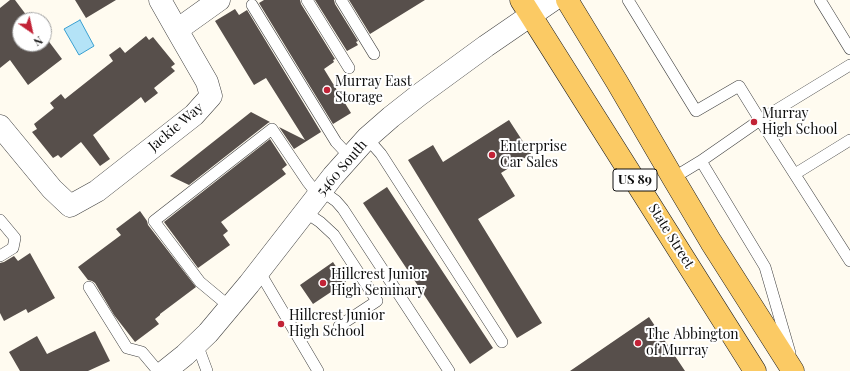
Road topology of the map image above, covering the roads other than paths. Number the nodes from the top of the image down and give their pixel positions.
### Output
1 (160, 0) edge
2 (219, 0) edge
3 (307, 0) edge
4 (341, 0) edge
5 (553, 0) edge
6 (567, 0) edge
7 (628, 0) edge
8 (820, 0) edge
9 (252, 5) dead end
10 (526, 8) edge
11 (176, 30) junction
12 (850, 49) edge
13 (374, 54) dead end
14 (850, 65) edge
15 (349, 68) dead end
16 (760, 120) junction
17 (0, 126) edge
18 (367, 138) junction
19 (850, 140) edge
20 (350, 156) junction
21 (700, 161) junction
22 (795, 174) junction
23 (673, 178) junction
24 (320, 193) junction
25 (305, 212) junction
26 (0, 220) edge
27 (0, 256) edge
28 (850, 261) edge
29 (259, 271) junction
30 (89, 287) dead end
31 (230, 307) junction
32 (339, 326) dead end
33 (502, 342) dead end
34 (197, 344) junction
35 (164, 371) edge
36 (207, 371) edge
37 (318, 371) edge
38 (449, 371) edge
39 (755, 371) edge
40 (794, 371) edge

1 - 11 street, Jackie Way
2 - 11 street
3 - 15 lane
4 - 13 lane
5 - 10 street, 5460 South
6 - 23 main road, US 89
7 - 16 lane
8 - 12 lane
9 - 20 lane
10 - 18 street, 5460 South
10 - 39 main road, State Street / US 89
11 - 17 street, Jackie Way
14 - 16 lane
16 - 21 lane
16 - 22 lane
18 - 20 street, 5460 South
18 - 33 lane
19 - 22 lane
20 - 24 street, 5460 South
21 - 23 lane
21 - 40 lane
22 - 28 lane
23 - 40 main road, US 89
24 - 25 street, 5460 South
24 - 31 lane
24 - 38 lane
25 - 29 street, 5460 South
25 - 32 lane
26 - 27 lane
29 - 31 street, 5460 South
29 - 37 lane
30 - 35 lane
31 - 34 street, 5460 South
34 - 35 street, 5460 South
34 - 36 lane

